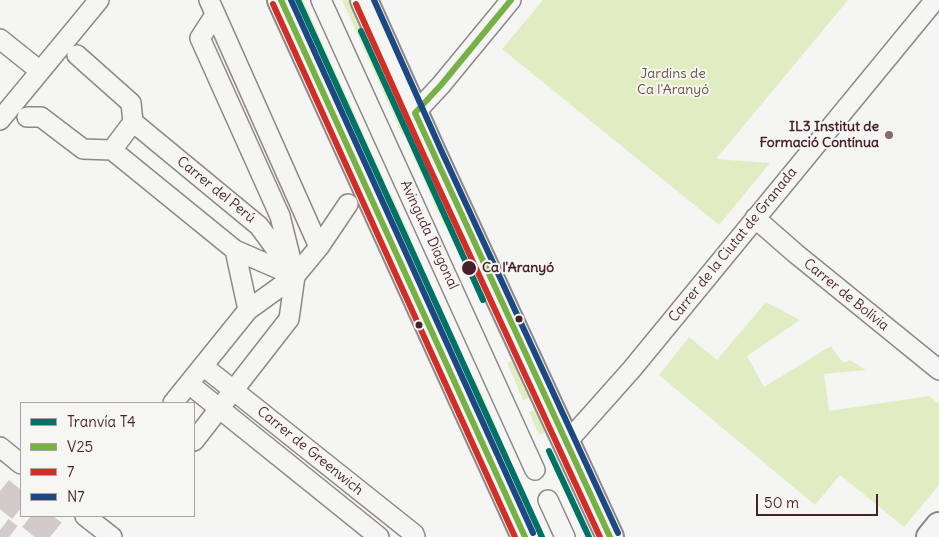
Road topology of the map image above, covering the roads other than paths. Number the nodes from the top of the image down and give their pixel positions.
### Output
1 (99, 0) edge
2 (281, 0) edge
3 (320, 0) edge
4 (364, 0) edge
5 (511, 0) edge
6 (935, 0) edge
7 (212, 7) edge
8 (0, 39) edge
9 (77, 54) dead end
10 (40, 71) junction
11 (415, 113) junction
12 (27, 117) dead end
13 (0, 120) edge
14 (133, 122) junction
15 (112, 150) junction
16 (348, 204) dead end
17 (301, 207) junction
18 (280, 216) junction
19 (755, 218) junction
20 (259, 226) junction
21 (319, 247) junction
22 (235, 250) junction
23 (295, 276) junction
24 (248, 310) junction
25 (203, 366) junction
26 (939, 370) edge
27 (189, 384) junction
28 (234, 390) junction
29 (174, 402) edge
30 (220, 408) junction
31 (195, 440) edge
32 (567, 442) junction
33 (0, 447) edge
34 (20, 463) edge
35 (535, 470) dead end
36 (548, 500) dead end
37 (86, 517) edge
38 (939, 526) edge
39 (112, 537) edge
40 (379, 537) edge
41 (415, 537) edge
42 (525, 537) edge
43 (565, 537) edge
44 (610, 537) edge
45 (930, 537) edge

1 - 10 street
2 - 42 street
3 - 35 street, Avinguda Diagonal
4 - 11 street
5 - 11 street
6 - 19 street, Carrer de la Ciutat de Granada
7 - 17 street
7 - 18 street
8 - 10 street
9 - 14 street
10 - 13 street
11 - 32 street
12 - 15 street
14 - 15 street
14 - 20 street, Carrer del Perú
15 - 22 street
16 - 21 street
17 - 18 street
17 - 21 street
18 - 20 street
18 - 23 street
19 - 26 street, Carrer de Bolívia
19 - 32 street, Carrer de la Ciutat de Granada
20 - 23 street, Carrer del Perú
21 - 23 street
22 - 23 street
22 - 24 street
23 - 24 street
23 - 28 street
24 - 25 street
25 - 27 street
25 - 28 street, Carrer de Greenwich
27 - 29 street
27 - 30 street, Carrer de Greenwich
28 - 30 street
28 - 41 street, Carrer de Greenwich
30 - 31 street
30 - 40 street, Carrer de Greenwich
32 - 44 street
33 - 34 street
36 - 43 street
37 - 39 street
38 - 45 street

